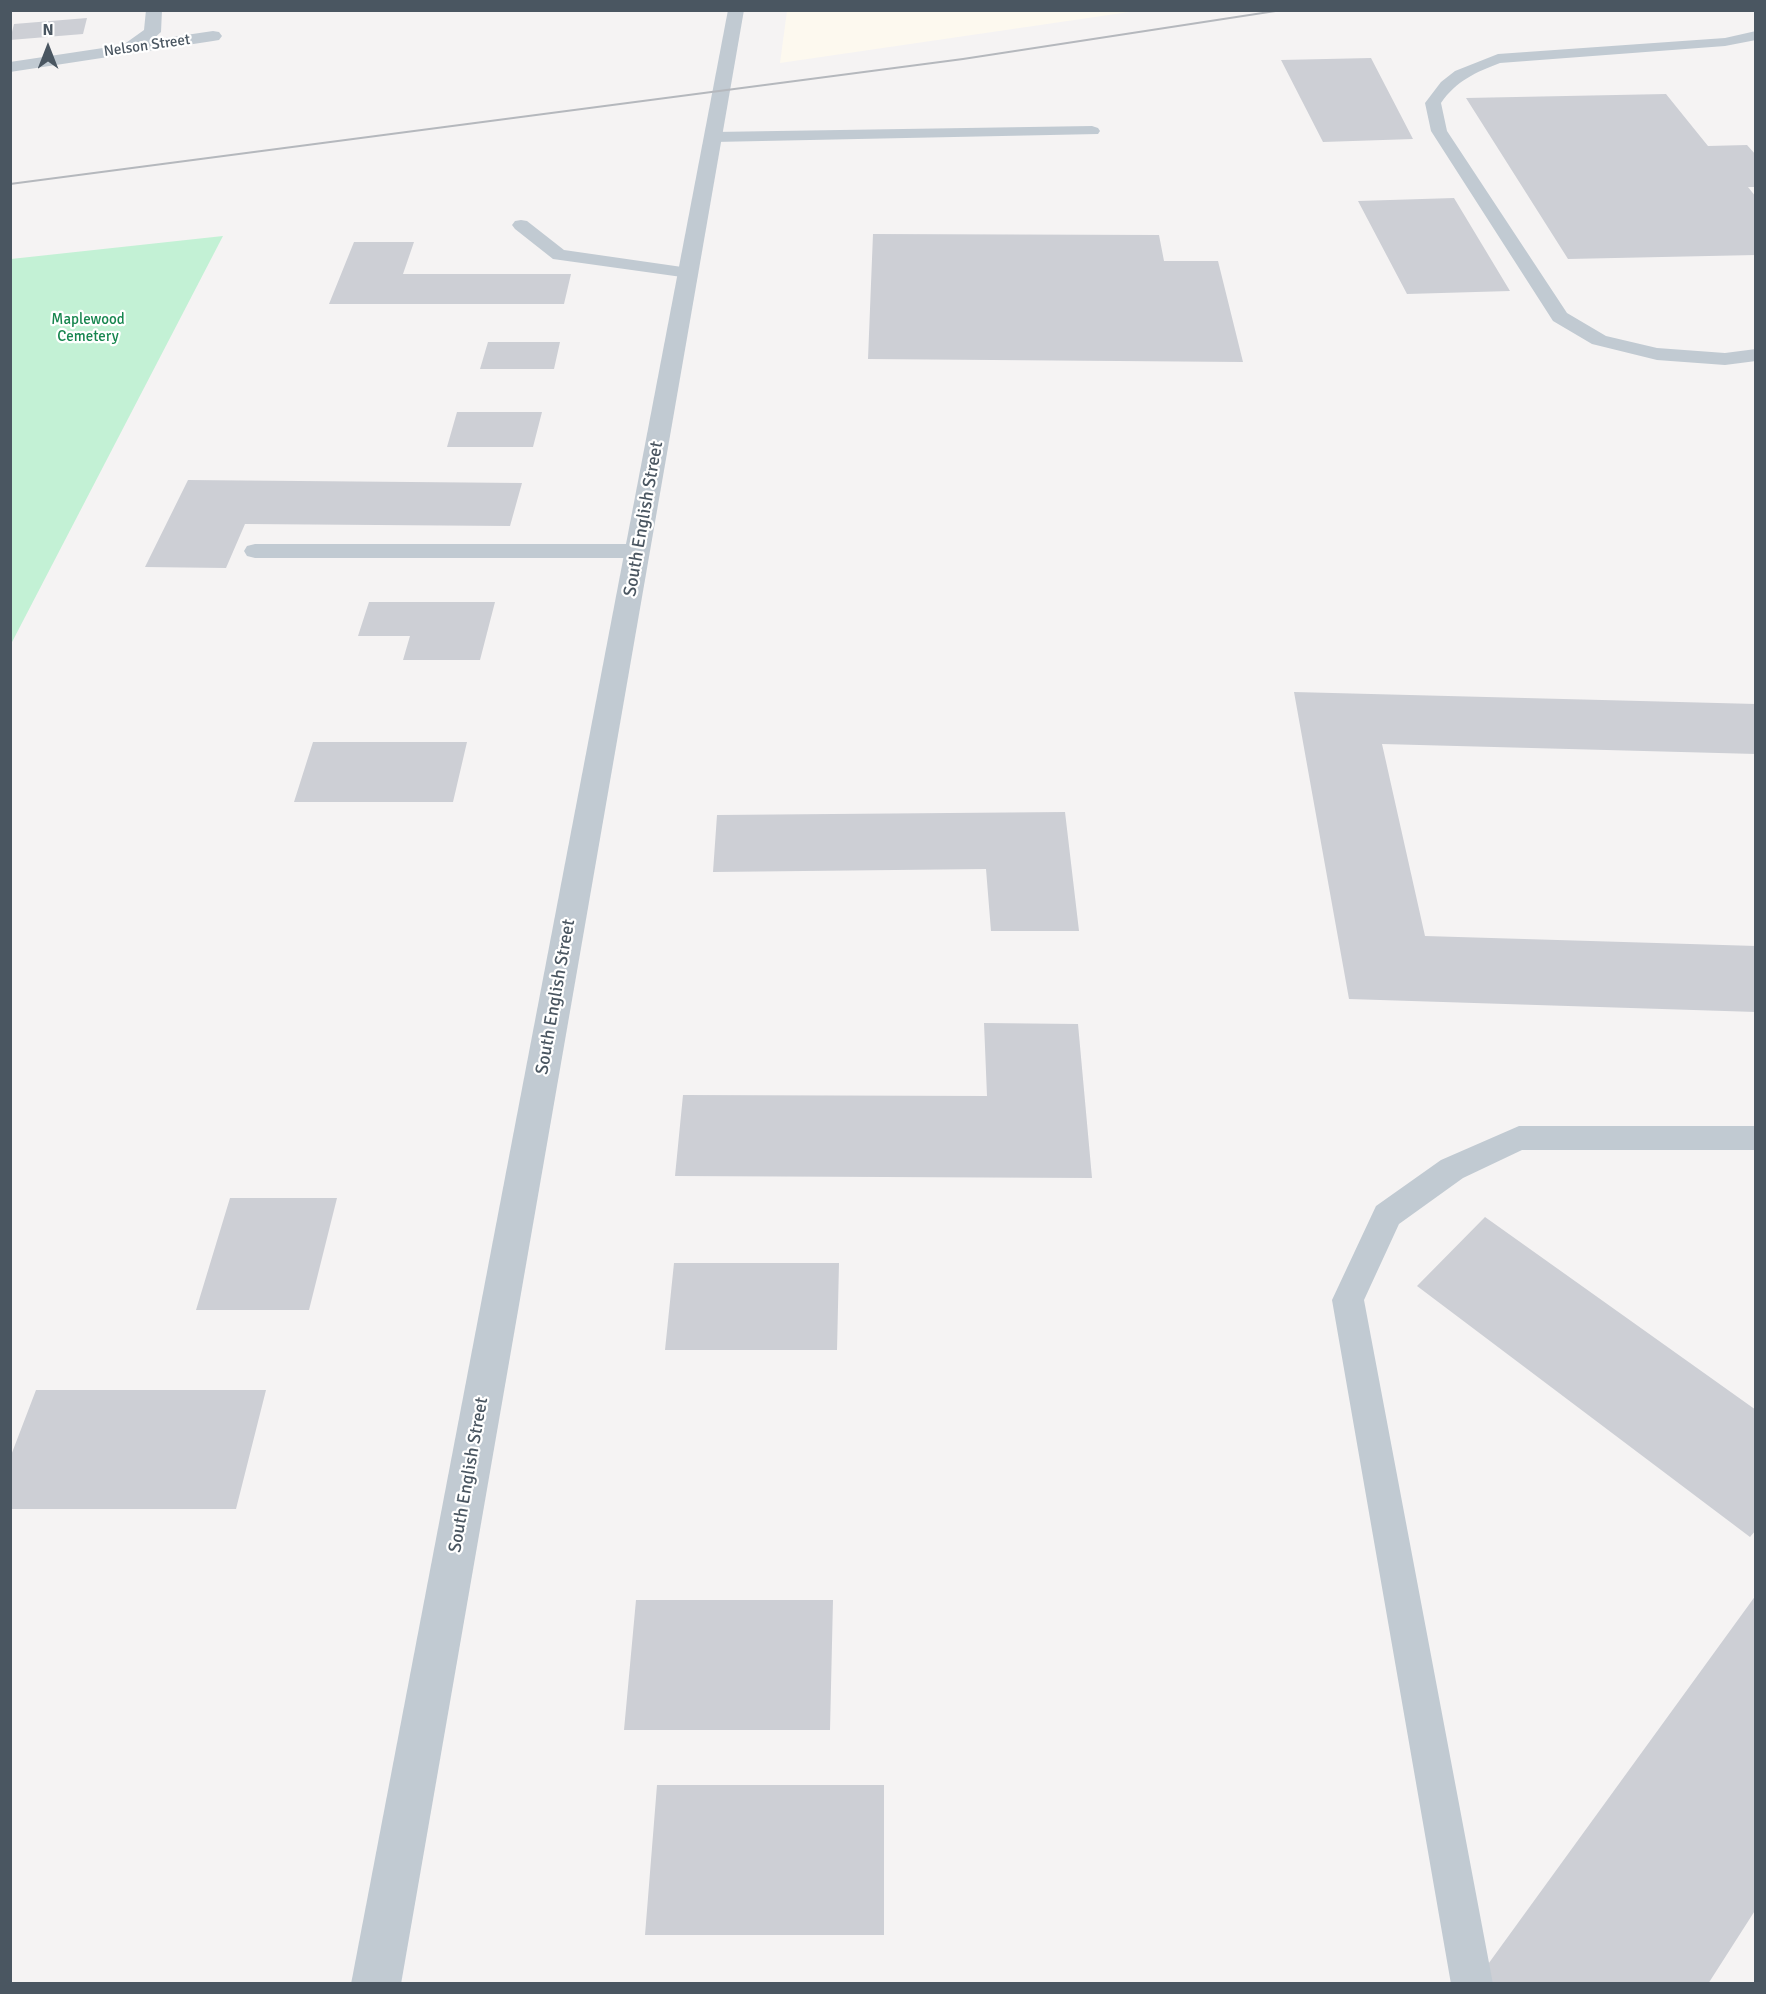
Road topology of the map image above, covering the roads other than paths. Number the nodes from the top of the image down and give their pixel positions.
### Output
1 (154, 10) edge
2 (736, 10) edge
3 (1755, 35) edge
4 (213, 36) dead end
5 (129, 48) junction
6 (10, 67) edge
7 (1092, 131) dead end
8 (714, 137) junction
9 (521, 225) dead end
10 (689, 273) junction
11 (1755, 355) edge
12 (255, 551) dead end
13 (638, 551) junction
14 (1755, 1138) edge
15 (376, 1983) edge
16 (1472, 1983) edge

1 - 5 street
2 - 8 street, South English Street
3 - 11 lane
4 - 5 street, Nelson Street
5 - 6 street, Nelson Street
7 - 8 lane
8 - 10 street, South English Street
9 - 10 lane
10 - 13 street, South English Street
12 - 13 lane
13 - 15 street, South English Street
14 - 16 lane

